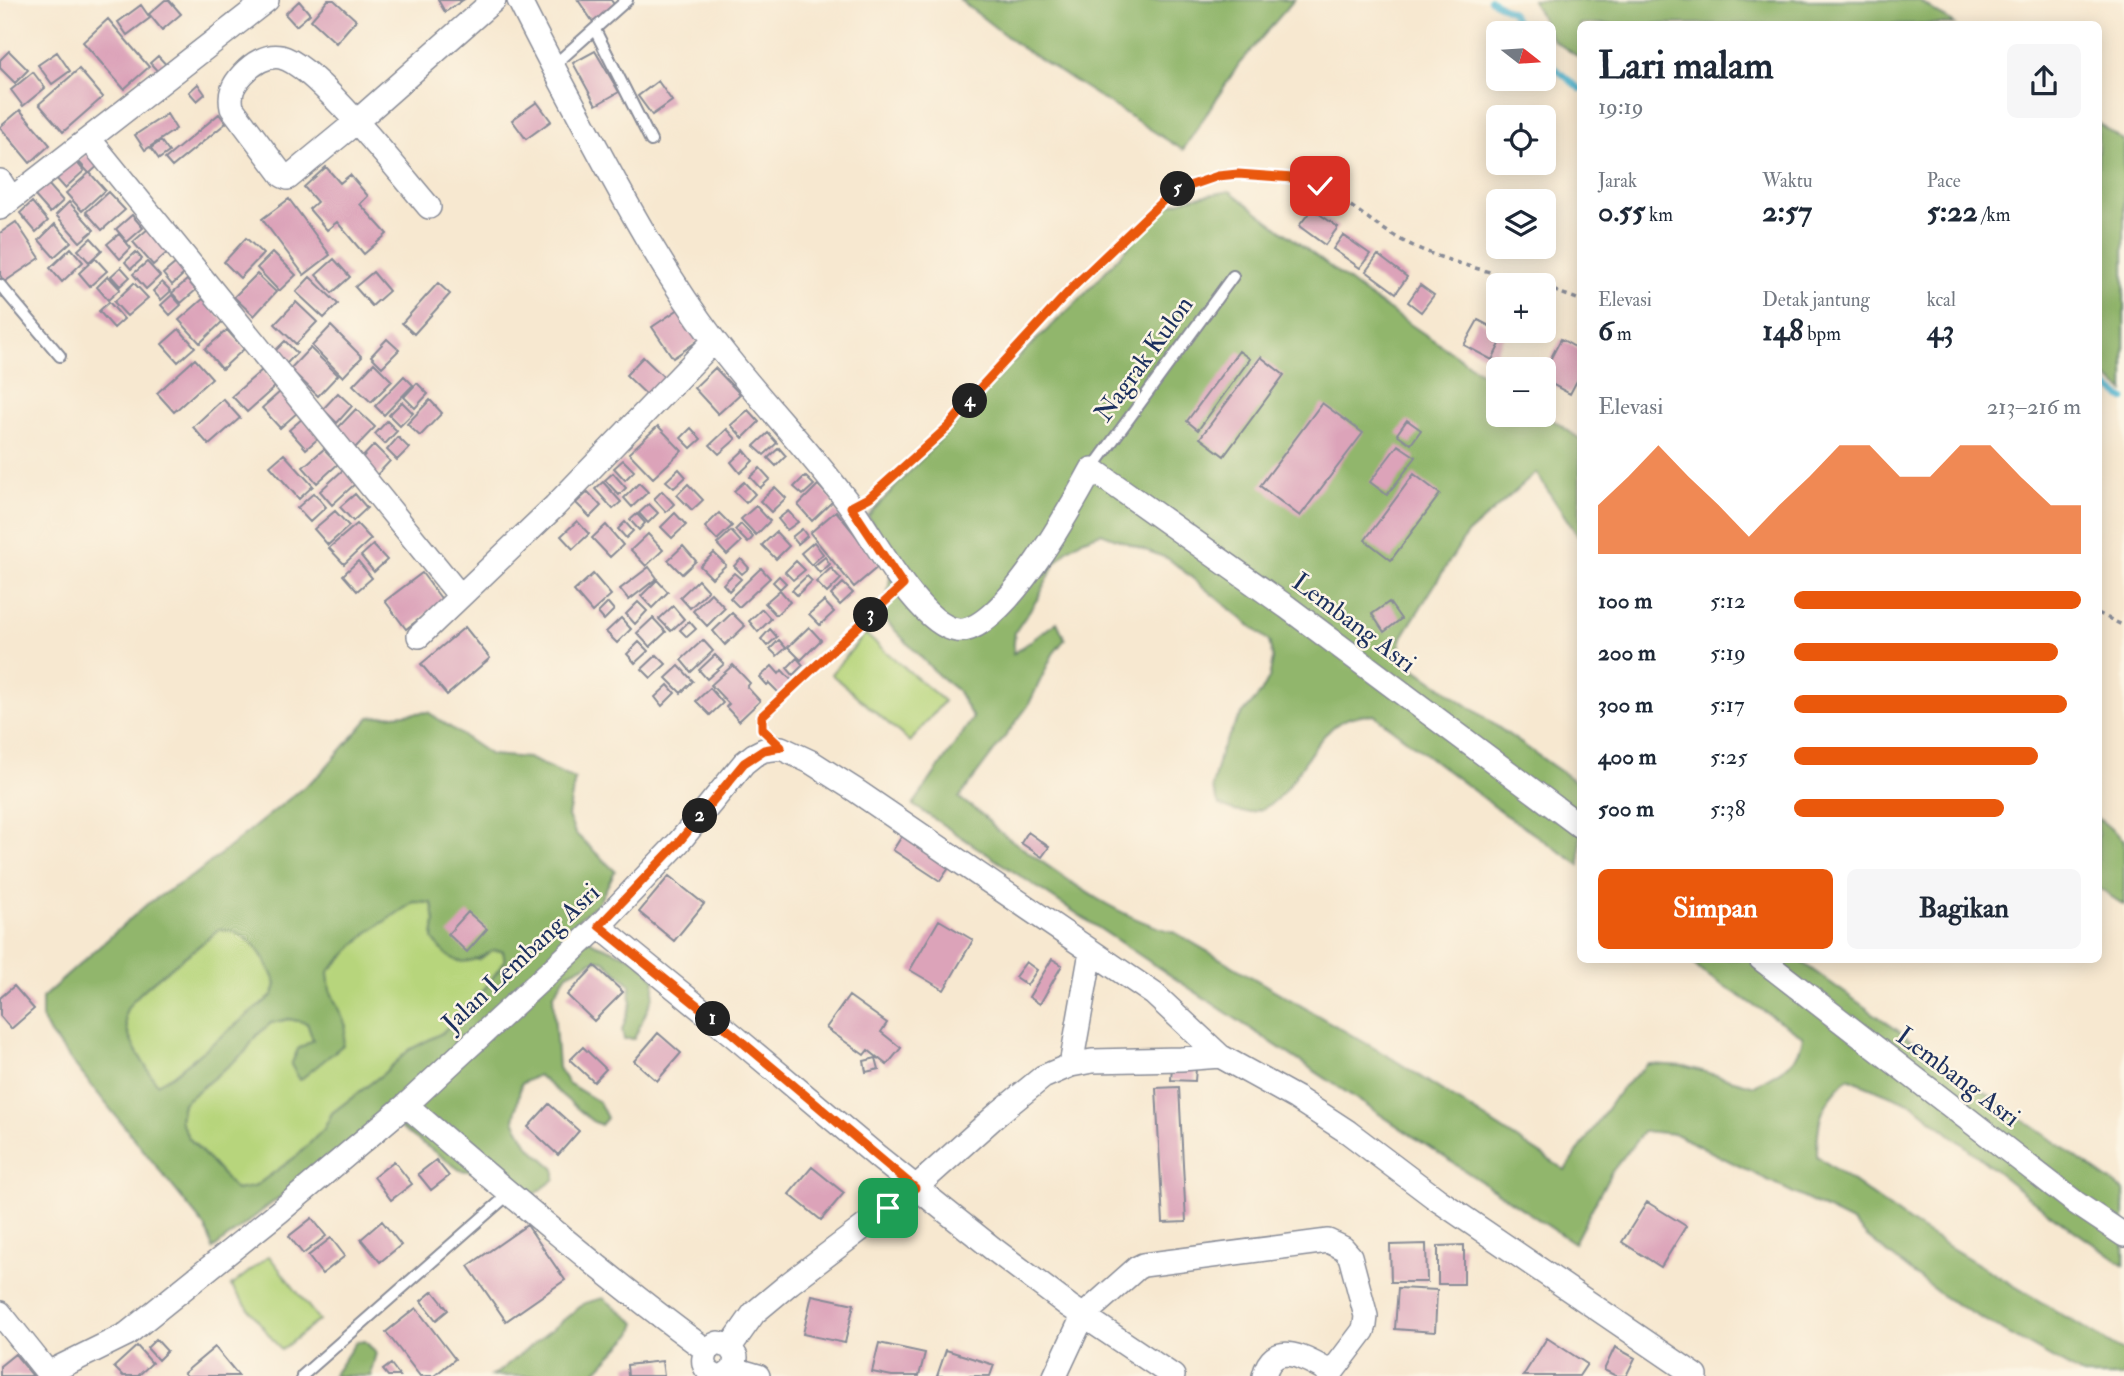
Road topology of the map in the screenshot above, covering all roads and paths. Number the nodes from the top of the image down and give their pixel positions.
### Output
1 (267, 0) edge
2 (494, 0) edge
3 (519, 0) edge
4 (627, 0) edge
5 (595, 30) junction
6 (552, 67) junction
7 (356, 122) junction
8 (90, 140) junction
9 (651, 141) dead end
10 (4, 196) edge
11 (429, 207) dead end
12 (1488, 273) edge
13 (1233, 276) dead end
14 (0, 285) edge
15 (1556, 291) edge
16 (1577, 299) edge
17 (714, 341) junction
18 (60, 356) dead end
19 (1092, 469) junction
20 (851, 507) junction
21 (903, 585) junction
22 (460, 596) junction
23 (2102, 615) edge
24 (2124, 626) edge
25 (419, 636) dead end
26 (781, 747) junction
27 (1577, 824) edge
28 (599, 926) junction
29 (1091, 953) junction
30 (1766, 963) edge
31 (1220, 1056) junction
32 (1071, 1065) junction
33 (406, 1105) junction
34 (915, 1188) junction
35 (509, 1194) junction
36 (2124, 1235) edge
37 (0, 1313) edge
38 (1083, 1316) junction
39 (726, 1367) edge
40 (307, 1374) edge
41 (1330, 1374) edge
42 (51, 1375) edge
43 (758, 1376) edge
44 (1055, 1376) edge
45 (1173, 1376) edge
46 (1265, 1376) edge
47 (1696, 1376) edge

1 - 8 street
2 - 7 street
3 - 6 street
4 - 5 lane
5 - 6 lane
5 - 9 lane
6 - 17 street
7 - 7 street
7 - 11 street
8 - 10 street
8 - 22 street
12 - 20 path
13 - 19 lane, Nagrak Kulon
14 - 18 lane
15 - 16 path
17 - 20 street
17 - 22 street
19 - 21 street
19 - 27 street, Lembang Asri
20 - 21 street
21 - 26 path
22 - 25 street
23 - 24 path
26 - 28 street, Jalan Lembang Asri
26 - 29 street
28 - 33 street, Jalan Lembang Asri
28 - 34 street
29 - 31 street
29 - 32 street
30 - 36 street, Lembang Asri
31 - 32 street
31 - 47 street
32 - 34 street
33 - 35 street
33 - 42 street, Jalan Lembang Asri
34 - 38 street
34 - 39 street
35 - 39 street
35 - 40 lane
37 - 42 street, Jalan Lembang Asri
38 - 41 street
38 - 44 street
38 - 45 street
39 - 43 street
41 - 46 street

